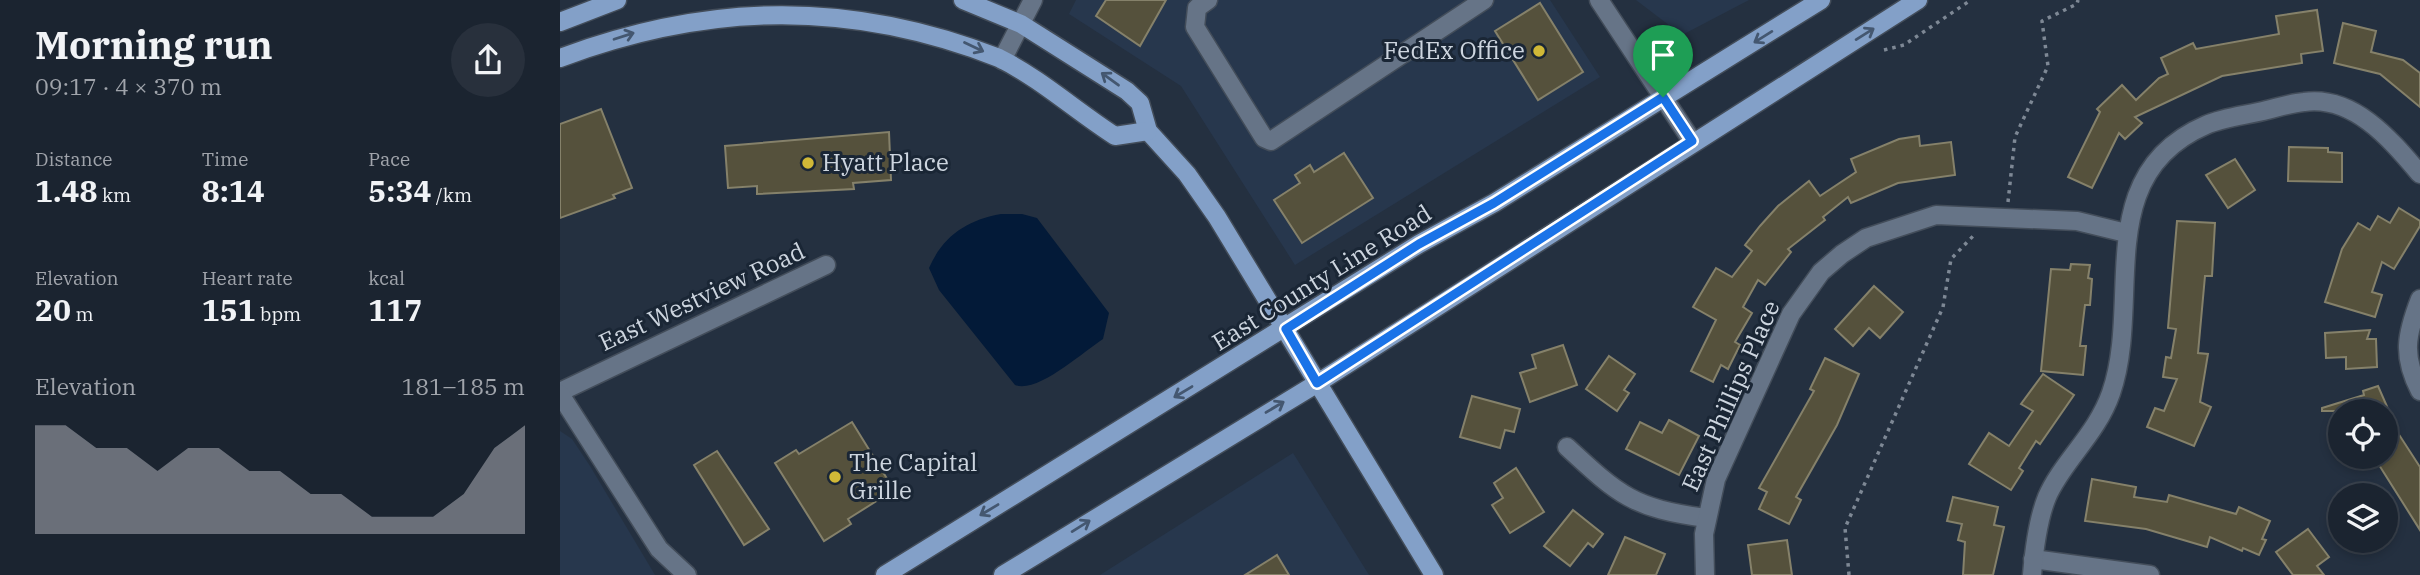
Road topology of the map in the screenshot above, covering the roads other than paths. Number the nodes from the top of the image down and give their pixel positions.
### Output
1 (617, 0) edge
2 (963, 0) edge
3 (1034, 0) edge
4 (1208, 0) edge
5 (1484, 0) edge
6 (1599, 0) edge
7 (1821, 0) edge
8 (1918, 0) edge
9 (560, 22) edge
10 (1021, 24) junction
11 (560, 58) edge
12 (1002, 60) junction
13 (1663, 97) junction
14 (1148, 131) junction
15 (1692, 141) junction
16 (2420, 174) edge
17 (2126, 233) junction
18 (826, 265) dead end
19 (2420, 299) edge
20 (1286, 329) junction
21 (1317, 383) junction
22 (2420, 391) edge
23 (560, 393) edge
24 (1567, 447) dead end
25 (1706, 518) junction
26 (659, 549) junction
27 (2033, 567) edge
28 (666, 575) edge
29 (687, 575) edge
30 (885, 575) edge
31 (1003, 575) edge
32 (1434, 575) edge
33 (1705, 575) edge
34 (2150, 575) edge

1 - 9 main road
2 - 10 main road
3 - 10 street
4 - 5 street
6 - 13 street
7 -> 13 main road, East County Line Road
15 -> 8 main road
10 - 12 street
14 -> 10 main road
11 -> 12 main road
12 - 14 main road
13 - 15 street
13 - 20 main road, East County Line Road
14 - 20 main road
15 - 21 main road
16 - 17 street
17 - 25 street, East Phillips Place
17 - 27 street
18 - 23 street, East Westview Road
19 - 22 street
20 - 21 main road
20 -> 30 main road, East County Line Road
31 -> 21 main road
21 - 32 main road
23 - 26 street
24 - 25 street
25 - 33 street, East Phillips Place
26 - 28 street
26 - 29 street
27 - 34 street

